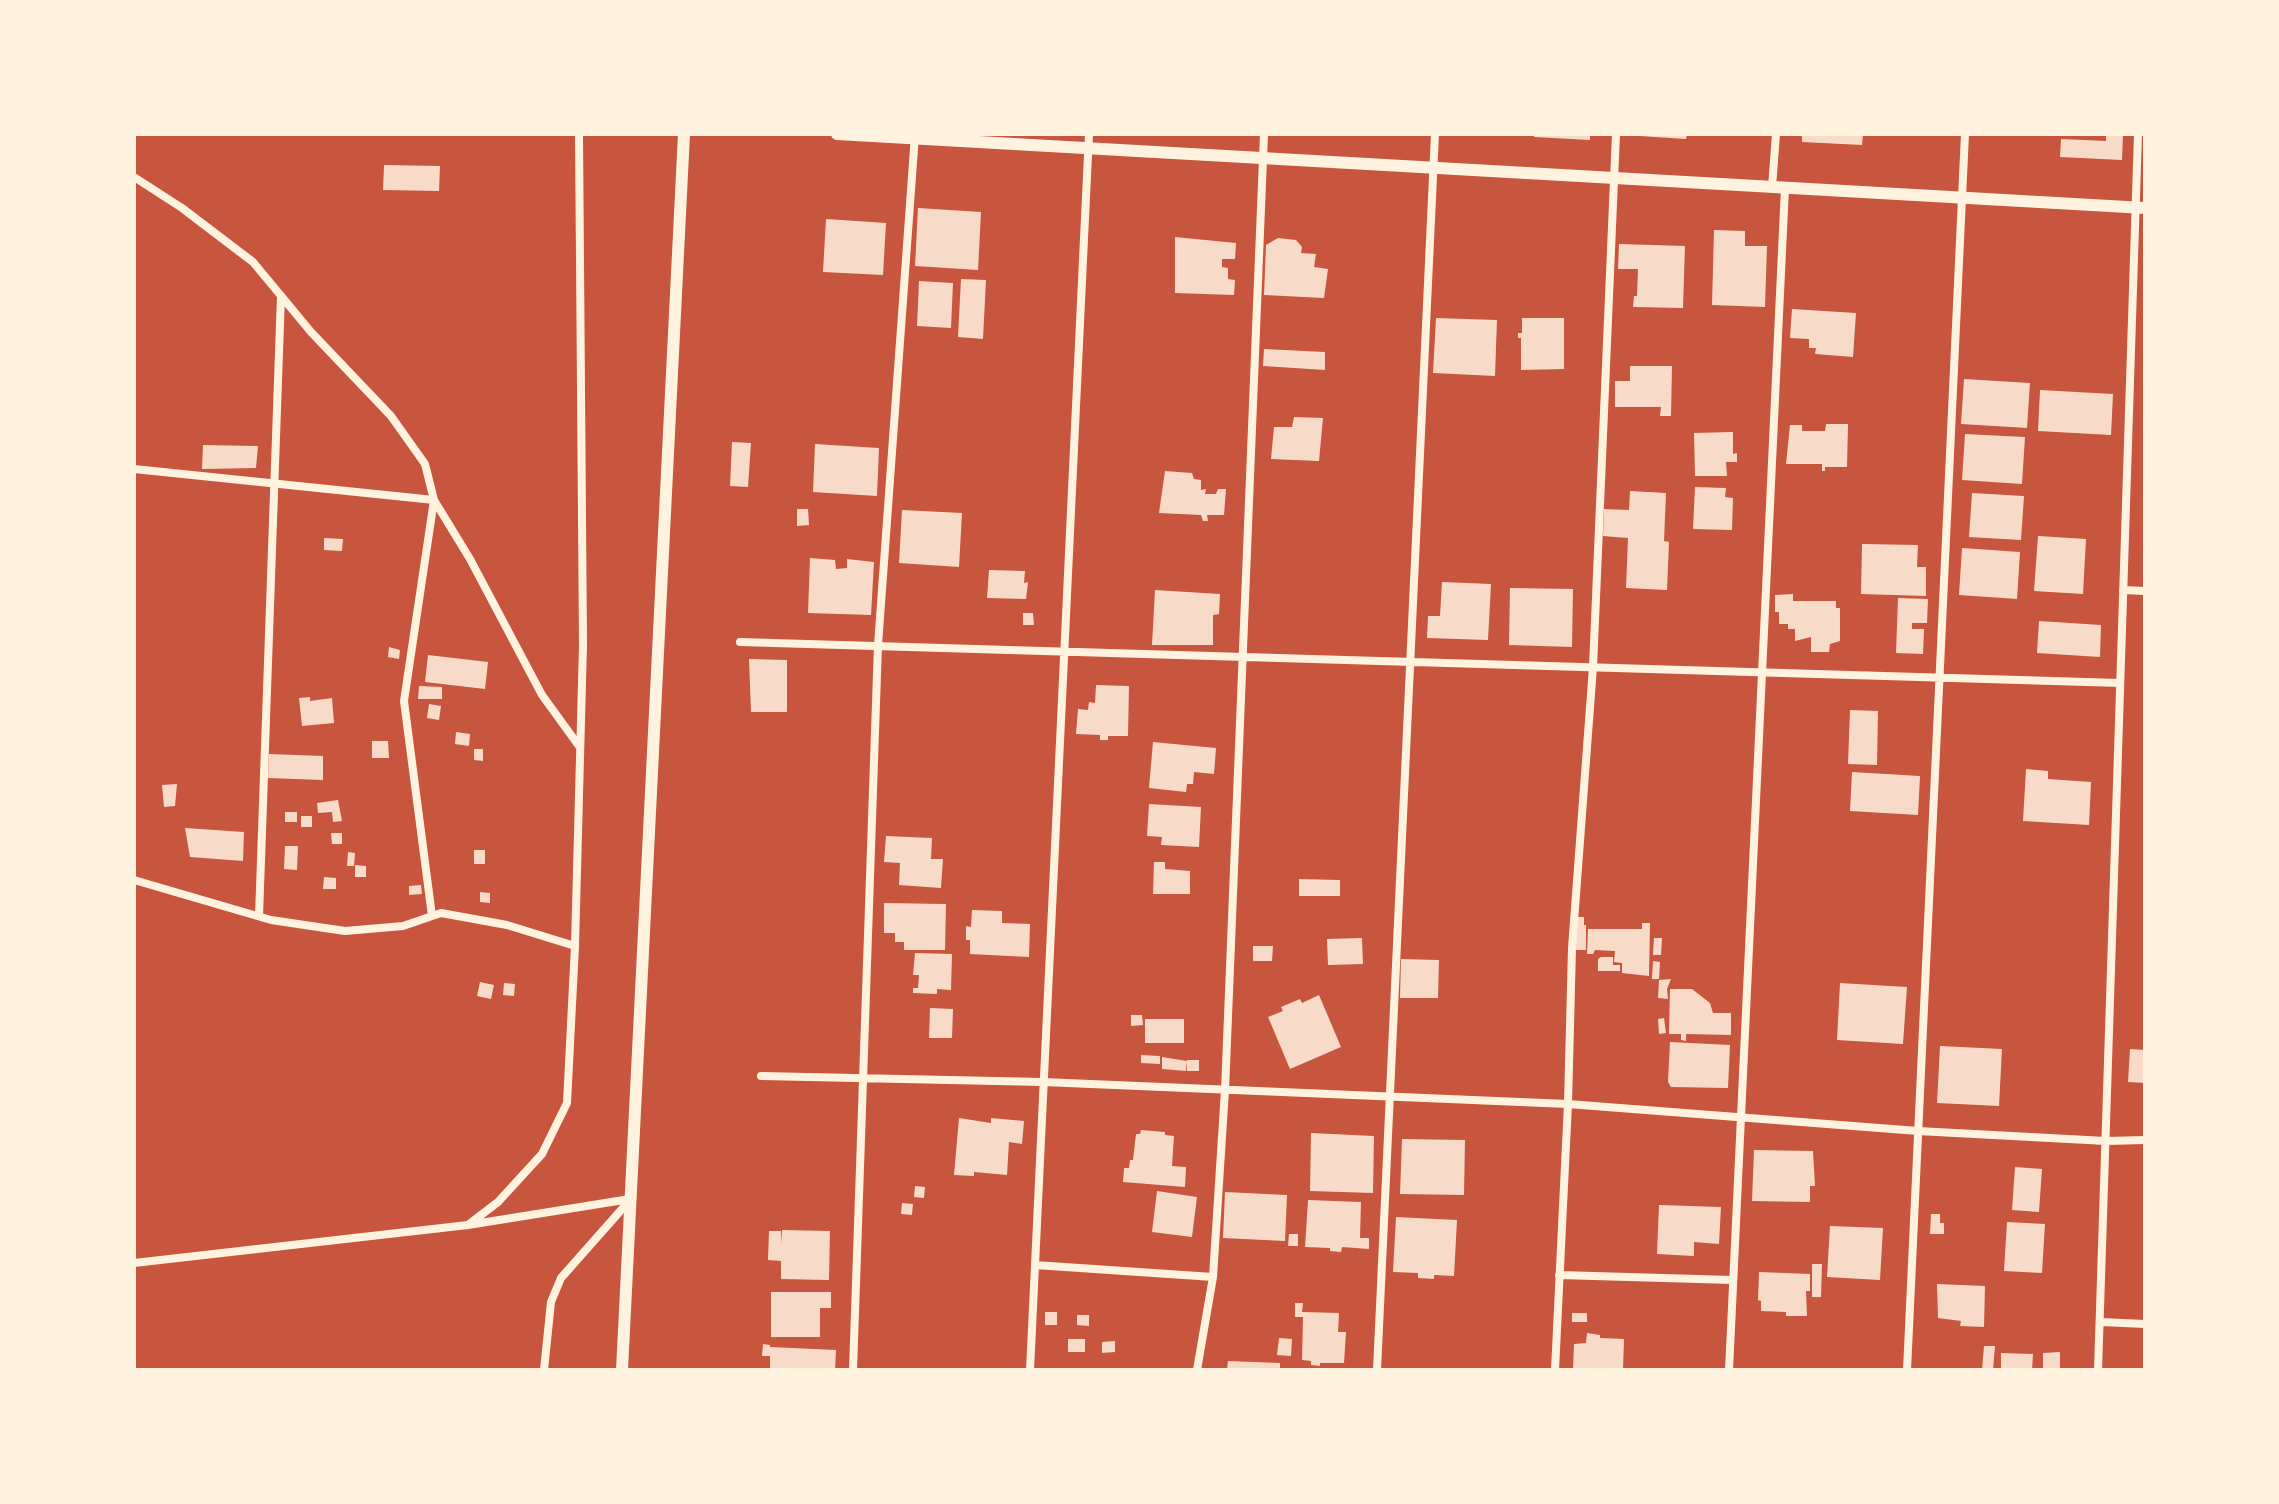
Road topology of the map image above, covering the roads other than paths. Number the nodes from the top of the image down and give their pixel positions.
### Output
1 (579, 134) edge
2 (684, 134) edge
3 (837, 134) edge
4 (1089, 134) edge
5 (1264, 134) edge
6 (1435, 134) edge
7 (1616, 134) edge
8 (1776, 134) edge
9 (1965, 134) edge
10 (2138, 134) edge
11 (915, 136) edge
12 (1088, 148) junction
13 (1263, 158) junction
14 (1434, 168) junction
15 (134, 177) edge
16 (1614, 178) junction
17 (1779, 187) junction
18 (1962, 198) junction
19 (2140, 208) edge
20 (281, 295) junction
21 (134, 469) edge
22 (274, 483) junction
23 (434, 500) junction
24 (2123, 590) junction
25 (2145, 591) edge
26 (740, 642) dead end
27 (878, 645) junction
28 (1064, 651) junction
29 (1244, 656) junction
30 (1410, 661) junction
31 (1593, 667) junction
32 (1762, 672) junction
33 (1940, 677) junction
34 (2120, 683) junction
35 (580, 747) junction
36 (134, 880) edge
37 (259, 916) junction
38 (432, 916) junction
39 (575, 946) junction
40 (761, 1076) dead end
41 (863, 1078) junction
42 (1043, 1082) junction
43 (1225, 1090) junction
44 (1390, 1097) junction
45 (1568, 1104) junction
46 (1741, 1119) junction
47 (1918, 1131) junction
48 (2145, 1140) edge
49 (2106, 1141) junction
50 (630, 1199) junction
51 (468, 1225) junction
52 (134, 1263) edge
53 (1035, 1265) junction
54 (1559, 1275) junction
55 (1213, 1277) junction
56 (1733, 1280) junction
57 (2101, 1322) junction
58 (2145, 1324) edge
59 (544, 1370) edge
60 (622, 1370) edge
61 (853, 1370) edge
62 (1030, 1370) edge
63 (1197, 1370) edge
64 (1377, 1370) edge
65 (1555, 1370) edge
66 (1729, 1370) edge
67 (1907, 1370) edge
68 (2098, 1370) edge

1 - 35 street
2 - 50 street
3 - 11 street
4 - 12 street
5 - 13 street
6 - 14 street
7 - 16 street
8 - 17 street
9 - 18 street
10 - 19 street
11 - 12 street
11 - 27 street
12 - 13 street
12 - 28 street
13 - 14 street
13 - 29 street
14 - 16 street
14 - 30 street
15 - 20 street
16 - 17 street
16 - 31 street
17 - 18 street
17 - 32 street
18 - 19 street
18 - 33 street
19 - 24 street
20 - 22 street
20 - 23 street
21 - 22 street
22 - 23 street
22 - 37 street
23 - 35 street
23 - 38 street
24 - 25 street
24 - 34 street
26 - 27 street
27 - 28 street
27 - 41 street
28 - 29 street
28 - 42 street
29 - 30 street
29 - 43 street
30 - 31 street
30 - 44 street
31 - 32 street
31 - 45 street
32 - 33 street
32 - 46 street
33 - 34 street
33 - 47 street
34 - 49 street
35 - 39 street
36 - 37 street
37 - 38 street
38 - 39 street
39 - 51 street
40 - 41 street
41 - 42 street
41 - 61 street
42 - 43 street
42 - 53 street
43 - 44 street
43 - 55 street
44 - 45 street
44 - 64 street
45 - 46 street
45 - 54 street
46 - 47 street
46 - 56 street
47 - 49 street
47 - 67 street
48 - 49 street
49 - 57 street
50 - 51 street
50 - 59 street
50 - 60 street
51 - 52 street
53 - 55 street
53 - 62 street
54 - 56 street
54 - 65 street
55 - 63 street
56 - 66 street
57 - 58 street
57 - 68 street

